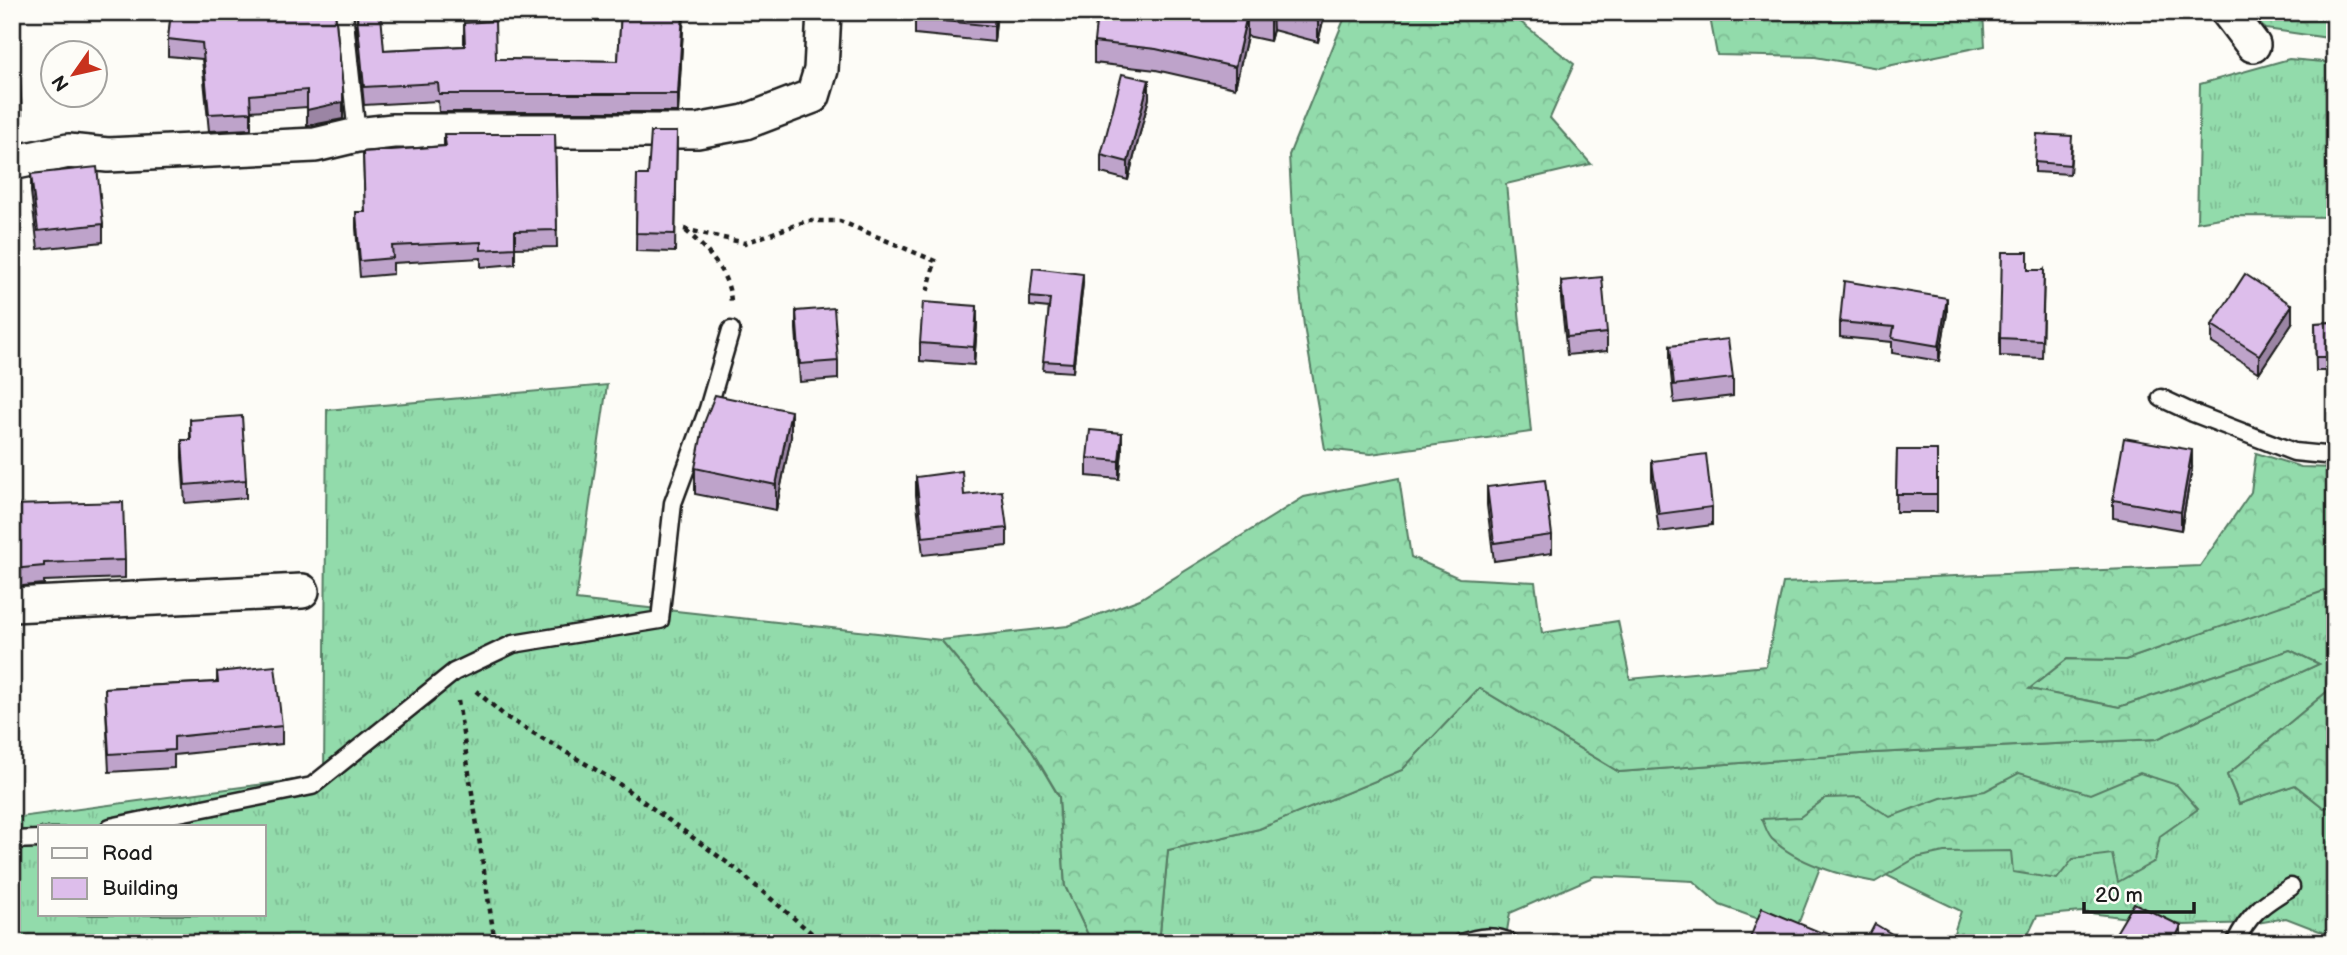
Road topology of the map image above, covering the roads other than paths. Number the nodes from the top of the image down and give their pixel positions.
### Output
1 (344, 12) edge
2 (824, 12) edge
3 (2228, 12) edge
4 (2253, 45) dead end
5 (357, 135) junction
6 (12, 163) edge
7 (731, 330) road end
8 (2161, 398) dead end
9 (2335, 456) edge
10 (302, 591) dead end
11 (12, 605) edge
12 (120, 825) edge
13 (38, 839) edge
14 (12, 840) edge
15 (2291, 887) dead end
16 (1507, 941) edge
17 (1461, 943) edge
18 (2235, 943) edge

1 - 5 lane
2 - 5 street
3 - 4 street
5 - 6 street
7 - 12 lane
8 - 9 lane
10 - 11 street
13 - 14 lane
15 - 18 lane
16 - 17 lane

